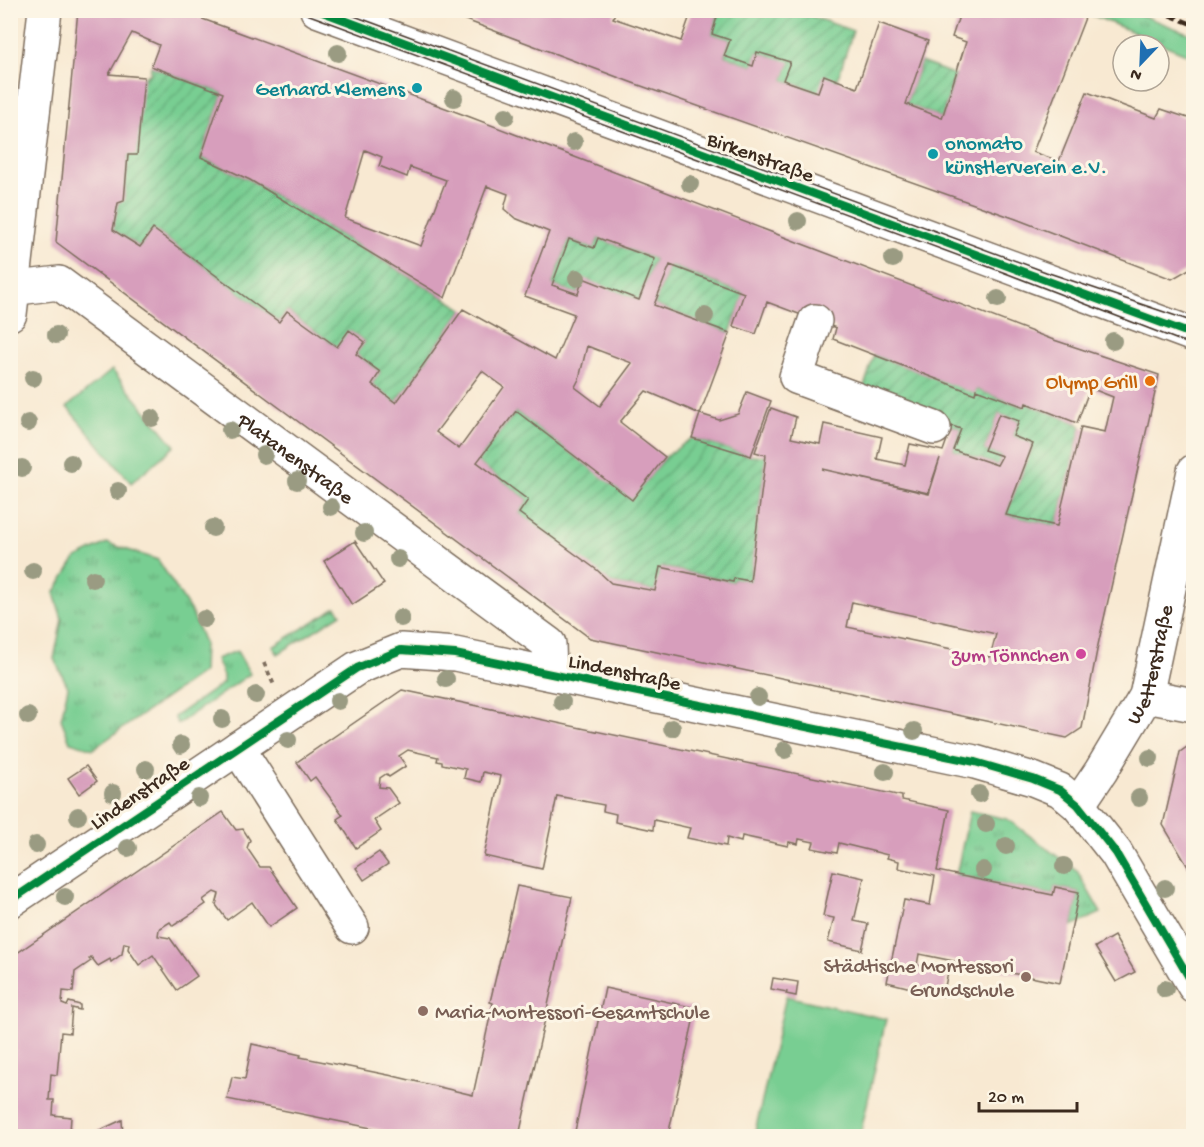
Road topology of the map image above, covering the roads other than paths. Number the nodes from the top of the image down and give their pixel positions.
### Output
1 (45, 10) edge
2 (317, 10) edge
3 (11, 298) edge
4 (815, 321) dead end
5 (1194, 335) edge
6 (934, 428) dead end
7 (1194, 471) edge
8 (550, 674) junction
9 (1146, 696) junction
10 (1194, 705) edge
11 (238, 748) junction
12 (1078, 805) junction
13 (10, 901) edge
14 (352, 927) dead end
15 (1194, 986) edge

1 - 3 street
2 - 5 street, Birkenstraße
3 - 8 street, Platanenstraße
4 - 6 street
7 - 9 street, Wetterstraße
8 - 11 street, Lindenstraße
8 - 12 street, Lindenstraße
9 - 10 street
9 - 12 street, Wetterstraße
11 - 13 street, Lindenstraße
11 - 14 street
12 - 15 street, Lindenstraße

